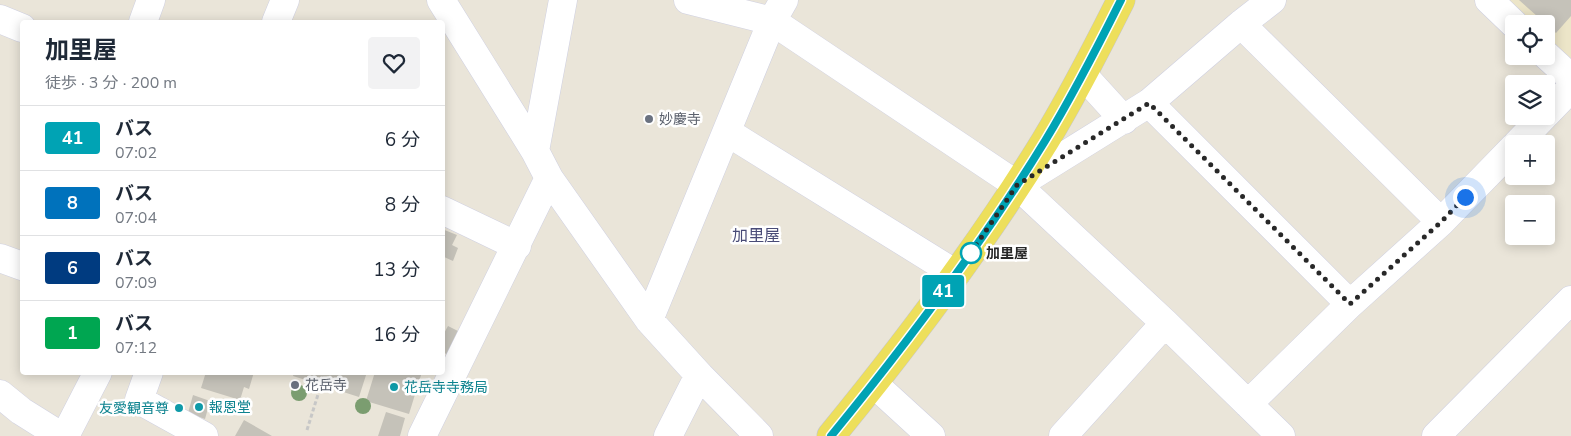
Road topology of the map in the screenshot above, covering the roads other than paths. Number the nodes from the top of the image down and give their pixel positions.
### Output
1 (2, 0) edge
2 (151, 0) edge
3 (285, 0) edge
4 (441, 0) edge
5 (563, 0) edge
6 (688, 0) edge
7 (1120, 0) edge
8 (1272, 0) edge
9 (1489, 0) edge
10 (0, 6) edge
11 (778, 10) edge
12 (1505, 15) edge
13 (0, 19) edge
14 (144, 20) edge
15 (277, 20) edge
16 (1241, 24) junction
17 (20, 27) edge
18 (1555, 63) edge
19 (1083, 75) junction
20 (1571, 78) edge
21 (1571, 88) edge
22 (1149, 103) junction
23 (1555, 105) edge
24 (1124, 120) junction
25 (1535, 125) edge
26 (727, 132) junction
27 (1526, 135) edge
28 (535, 151) junction
29 (1505, 156) edge
30 (549, 178) junction
31 (1017, 185) junction
32 (445, 211) edge
33 (1441, 222) junction
34 (516, 246) junction
35 (0, 258) edge
36 (20, 265) edge
37 (956, 274) junction
38 (1571, 300) edge
39 (1350, 304) junction
40 (649, 320) junction
41 (1165, 322) junction
42 (96, 375) edge
43 (148, 375) edge
44 (699, 375) junction
45 (874, 384) junction
46 (0, 394) edge
47 (1248, 404) junction
48 (61, 436) edge
49 (66, 436) edge
50 (204, 436) edge
51 (422, 436) edge
52 (668, 436) edge
53 (759, 436) edge
54 (831, 436) edge
55 (931, 436) edge
56 (1063, 436) edge
57 (1281, 436) edge
58 (1436, 436) edge

1 - 10 street
2 - 14 street
3 - 15 street
4 - 28 street
5 - 28 street
6 - 11 street
7 - 19 main road
8 - 16 street
9 - 12 street
11 - 26 street
11 - 31 street
13 - 17 street
16 - 22 street
16 - 33 street
18 - 20 street
19 - 24 street
19 - 31 main road
21 - 23 street
22 - 24 street
22 - 39 street
24 - 31 street
25 - 27 street
26 - 37 street
26 - 40 street
28 - 30 street
29 - 33 street
30 - 34 street
30 - 40 street
31 - 37 main road
31 - 41 street
32 - 34 street
33 - 39 street
34 - 51 street
35 - 36 street
37 - 45 main road
38 - 58 street
39 - 47 street
40 - 44 street
41 - 47 street
41 - 56 street
42 - 49 street
43 - 50 street
44 - 52 street
44 - 53 street
45 - 54 main road
45 - 55 street
46 - 48 street
47 - 57 street

